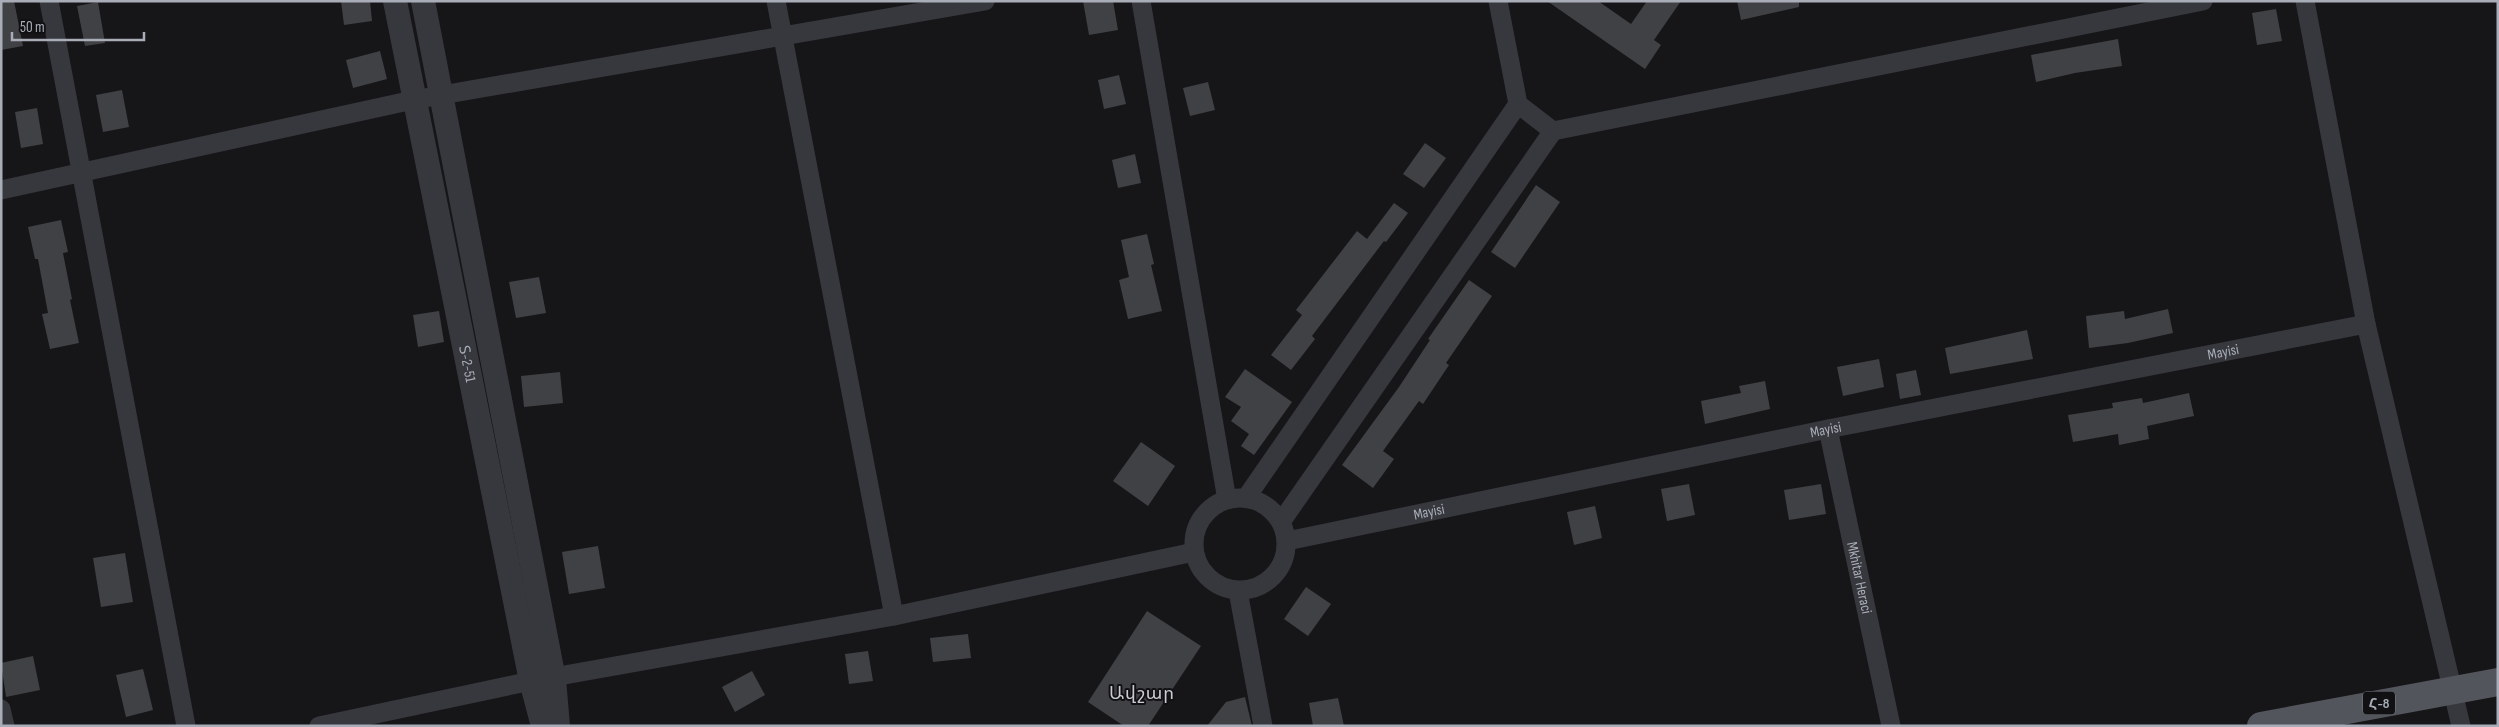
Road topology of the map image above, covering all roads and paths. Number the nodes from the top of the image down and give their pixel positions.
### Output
1 (49, 1) edge
2 (395, 1) edge
3 (423, 1) edge
4 (776, 1) edge
5 (985, 1) edge
6 (1141, 1) edge
7 (1498, 1) edge
8 (2203, 1) edge
9 (2305, 1) edge
10 (783, 38) junction
11 (441, 94) junction
12 (413, 100) junction
13 (1518, 104) junction
14 (1553, 131) junction
15 (82, 172) junction
16 (1, 190) edge
17 (2366, 324) junction
18 (1828, 429) junction
19 (1246, 498) junction
20 (1227, 500) junction
21 (1281, 522) junction
22 (1287, 542) junction
23 (1194, 552) junction
24 (1238, 591) junction
25 (894, 616) junction
26 (542, 680) junction
27 (2498, 682) edge
28 (2453, 689) junction
29 (1, 709) edge
30 (4, 726) edge
31 (186, 726) edge
32 (319, 726) edge
33 (543, 726) edge
34 (558, 726) edge
35 (1263, 726) edge
36 (1891, 726) edge
37 (2261, 726) edge
38 (2461, 726) edge

1 - 15 street
2 - 12 street, Տ-2-51 / Տ-2-51
3 - 11 street, Տ-2-51 / Տ-2-51
4 - 10 street
5 - 10 street
6 - 20 street
7 - 13 street
8 - 14 street
9 - 17 street
10 - 11 street
10 - 25 street
11 - 12 street
11 - 26 street, Տ-2-51 / Տ-2-51
12 - 15 street
12 - 26 street, Տ-2-51 / Տ-2-51
13 - 14 street
13 - 19 street
14 - 21 street
15 - 16 street
15 - 31 street
17 - 18 street, Mayisi
17 - 28 street
18 - 22 street, Mayisi
18 - 36 street, Mkhitar Heraci
19 - 20 street
19 - 21 street
20 - 23 street
21 - 22 street
22 - 24 street
23 - 24 street
23 - 25 street
24 - 35 street
25 - 26 street
26 - 32 street
26 - 33 street, Տ-2-51 / Տ-2-51
26 - 34 street, Տ-2-51 / Տ-2-51
27 - 28 main road, Հ-8
28 - 37 main road, Հ-8
28 - 38 street
29 - 30 street

